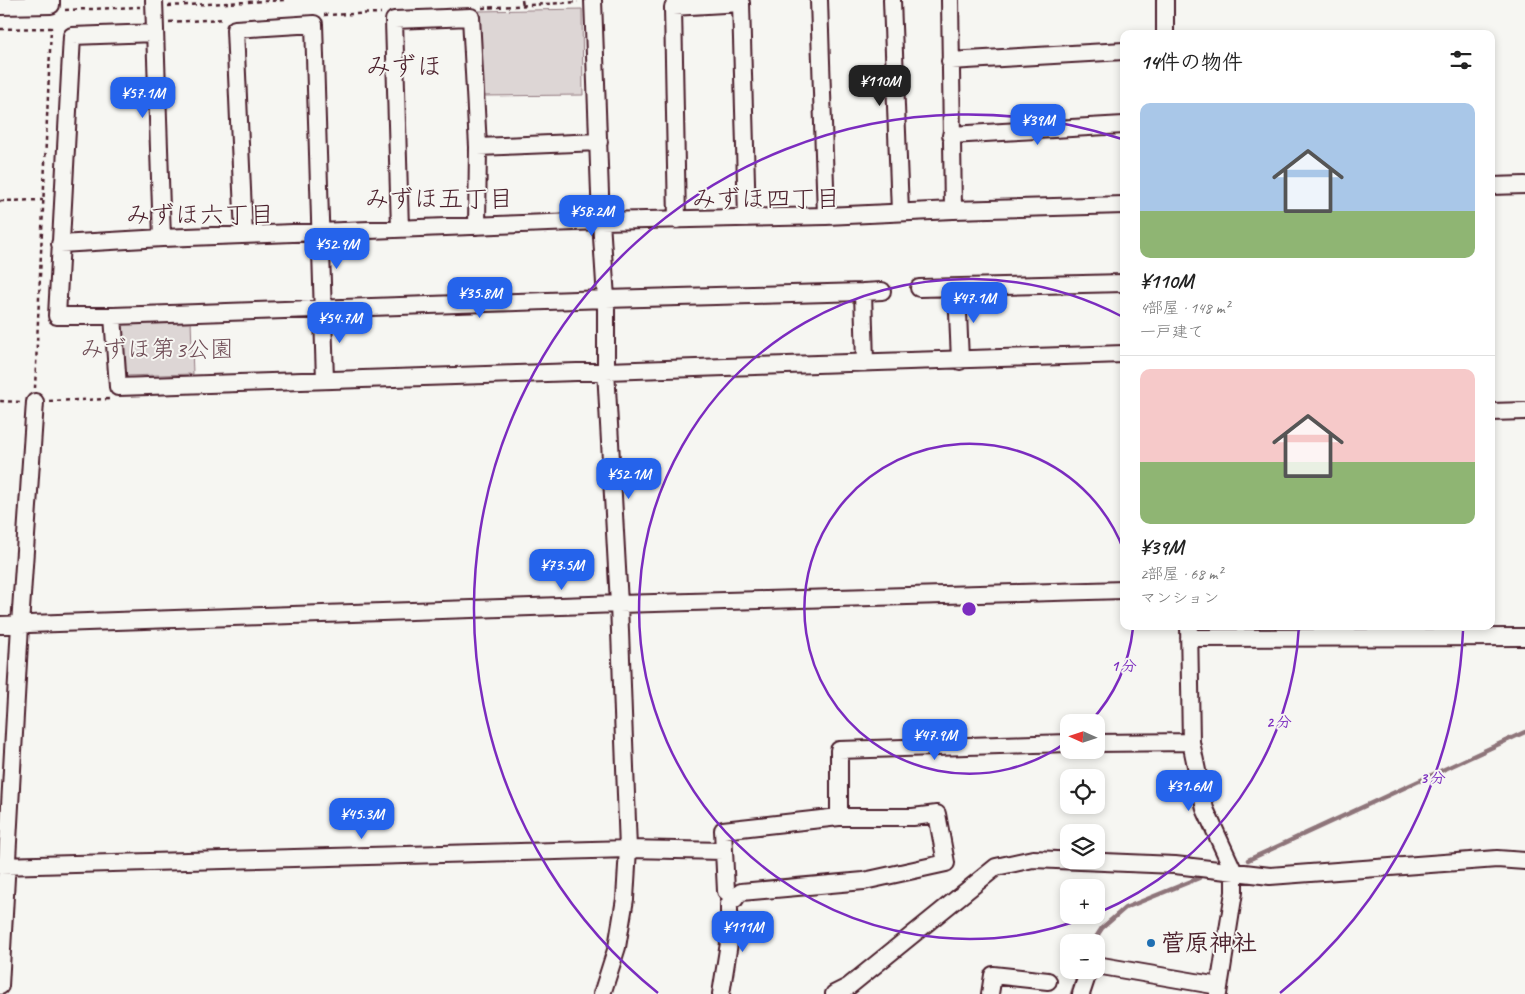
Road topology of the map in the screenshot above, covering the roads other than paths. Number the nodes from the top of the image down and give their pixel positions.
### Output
1 (51, 0) edge
2 (154, 0) edge
3 (593, 0) edge
4 (819, 0) edge
5 (892, 0) edge
6 (950, 0) edge
7 (1165, 0) edge
8 (0, 6) edge
9 (155, 28) junction
10 (1165, 30) edge
11 (1120, 52) edge
12 (950, 61) junction
13 (1120, 125) edge
14 (951, 135) junction
15 (599, 142) junction
16 (478, 147) junction
17 (1525, 185) edge
18 (1495, 186) edge
19 (1120, 204) edge
20 (953, 210) junction
21 (900, 212) junction
22 (826, 216) junction
23 (747, 218) junction
24 (677, 220) junction
25 (601, 221) junction
26 (477, 226) junction
27 (400, 229) junction
28 (320, 232) junction
29 (244, 235) junction
30 (162, 238) junction
31 (60, 244) junction
32 (1120, 283) edge
33 (919, 288) dead end
34 (957, 288) junction
35 (863, 292) junction
36 (882, 292) dead end
37 (606, 299) junction
38 (324, 310) junction
39 (113, 316) junction
40 (1120, 354) edge
41 (960, 361) junction
42 (865, 363) junction
43 (606, 370) junction
44 (325, 380) junction
45 (35, 402) road end
46 (1525, 411) edge
47 (1495, 412) edge
48 (1120, 590) edge
49 (619, 604) junction
50 (0, 625) edge
51 (20, 625) junction
52 (1189, 632) edge
53 (1525, 637) edge
54 (1191, 742) junction
55 (1060, 743) edge
56 (1105, 743) edge
57 (839, 817) junction
58 (628, 849) junction
59 (724, 852) junction
60 (1525, 861) edge
61 (3, 866) edge
62 (1234, 872) junction
63 (734, 899) junction
64 (1105, 967) edge
65 (1086, 979) edge
66 (1048, 981) dead end
67 (0, 986) edge
68 (1218, 990) edge
69 (602, 994) edge
70 (721, 994) edge
71 (834, 994) edge
72 (990, 994) edge
73 (1081, 994) edge

1 - 8 street
2 - 9 street
3 - 15 street
4 - 22 street
5 - 21 street
6 - 12 street
7 - 10 street
9 - 30 street
9 - 31 street
11 - 12 street
12 - 14 street
13 - 14 street
14 - 20 street
15 - 16 street
15 - 25 street
16 - 26 street
16 - 27 street
17 - 18 street
19 - 20 street
20 - 21 street
21 - 22 street
22 - 23 street
23 - 24 street
23 - 24 street
24 - 25 street
25 - 26 street
25 - 37 street
26 - 27 street
27 - 28 street
28 - 29 street
28 - 29 street
28 - 38 street
29 - 30 street
30 - 31 street
31 - 39 street
32 - 34 street
33 - 34 street
34 - 41 street
35 - 36 street
35 - 37 street
35 - 42 street
37 - 38 street
37 - 43 street
38 - 39 street
38 - 44 street
39 - 44 street
40 - 41 street
41 - 42 street
42 - 43 street
43 - 44 street
43 - 49 street
45 - 51 street
46 - 47 street
48 - 49 street
49 - 51 street
49 - 58 street
50 - 51 street
51 - 61 street
52 - 53 street
52 - 54 street
54 - 56 street
54 - 62 street
55 - 57 street
57 - 59 street
57 - 63 street
58 - 59 street
58 - 61 street
58 - 69 street
59 - 63 street
60 - 62 street
61 - 67 street
62 - 68 street
62 - 71 street
63 - 70 street
64 - 68 street
65 - 73 street
66 - 72 street

